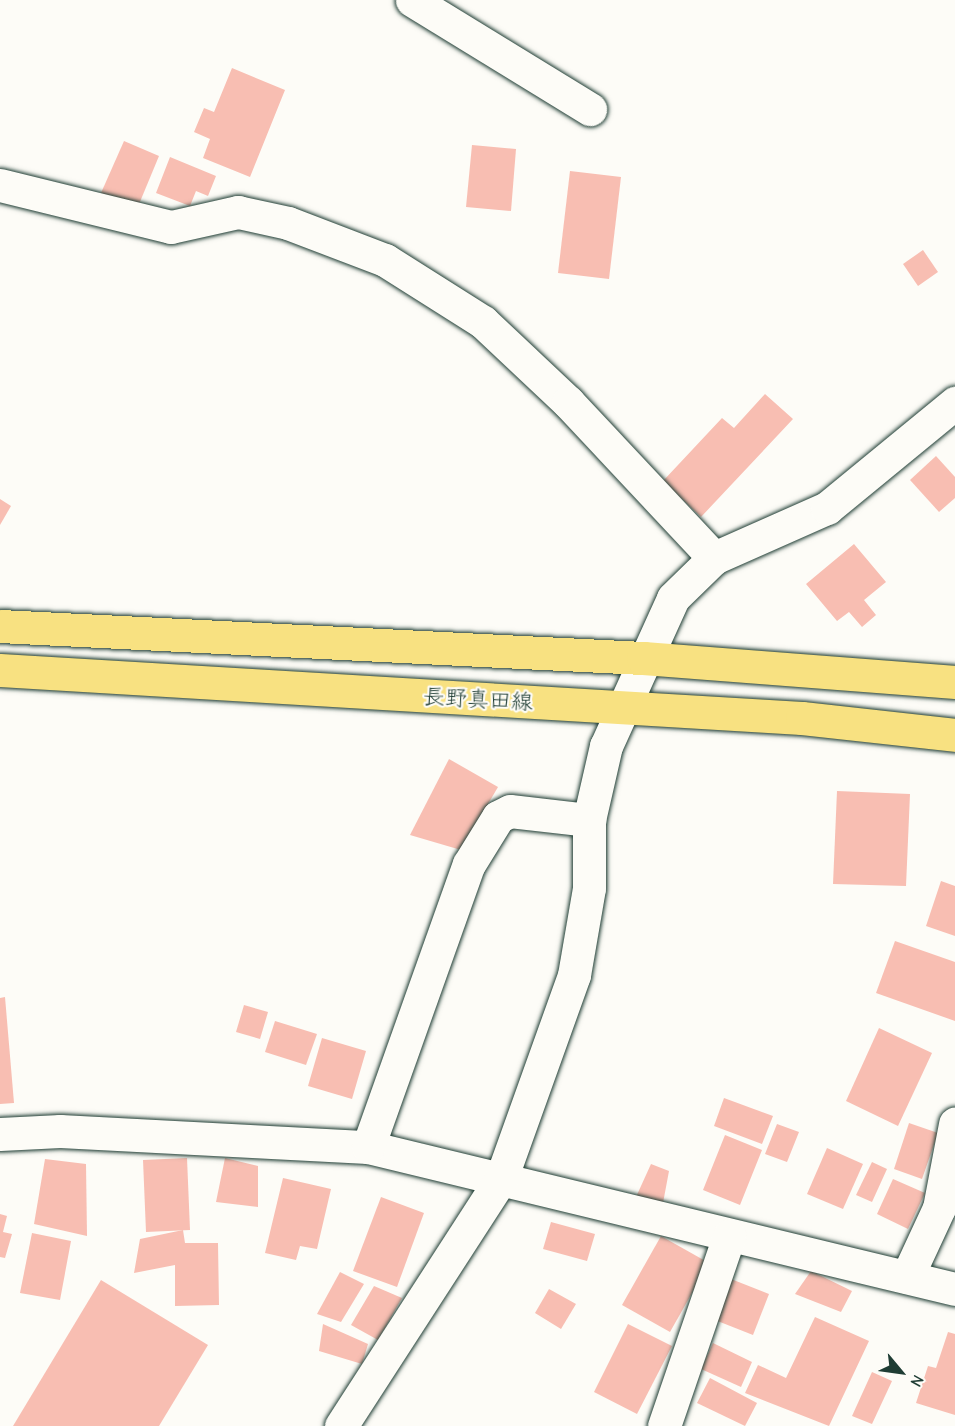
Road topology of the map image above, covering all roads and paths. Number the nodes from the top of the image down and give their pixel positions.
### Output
1 (412, 0) edge
2 (590, 109) dead end
3 (0, 185) edge
4 (955, 403) edge
5 (714, 558) junction
6 (0, 626) edge
7 (643, 658) junction
8 (0, 670) edge
9 (955, 682) edge
10 (620, 710) junction
11 (955, 735) edge
12 (589, 820) junction
13 (955, 1124) edge
14 (0, 1134) edge
15 (368, 1147) junction
16 (501, 1179) junction
17 (729, 1236) junction
18 (907, 1277) junction
19 (955, 1289) edge
20 (341, 1426) edge
21 (664, 1426) edge

1 - 2 street
3 - 5 street
4 - 5 street
5 - 7 street
6 - 7 main road
7 - 9 main road
7 - 10 street
8 - 10 main road, 長野真田線
10 - 11 main road, 長野真田線
10 - 12 street
12 - 15 street
12 - 16 street
13 - 18 street
14 - 15 street
15 - 16 street
16 - 17 street
16 - 20 street
17 - 18 street
17 - 21 street
18 - 19 street

